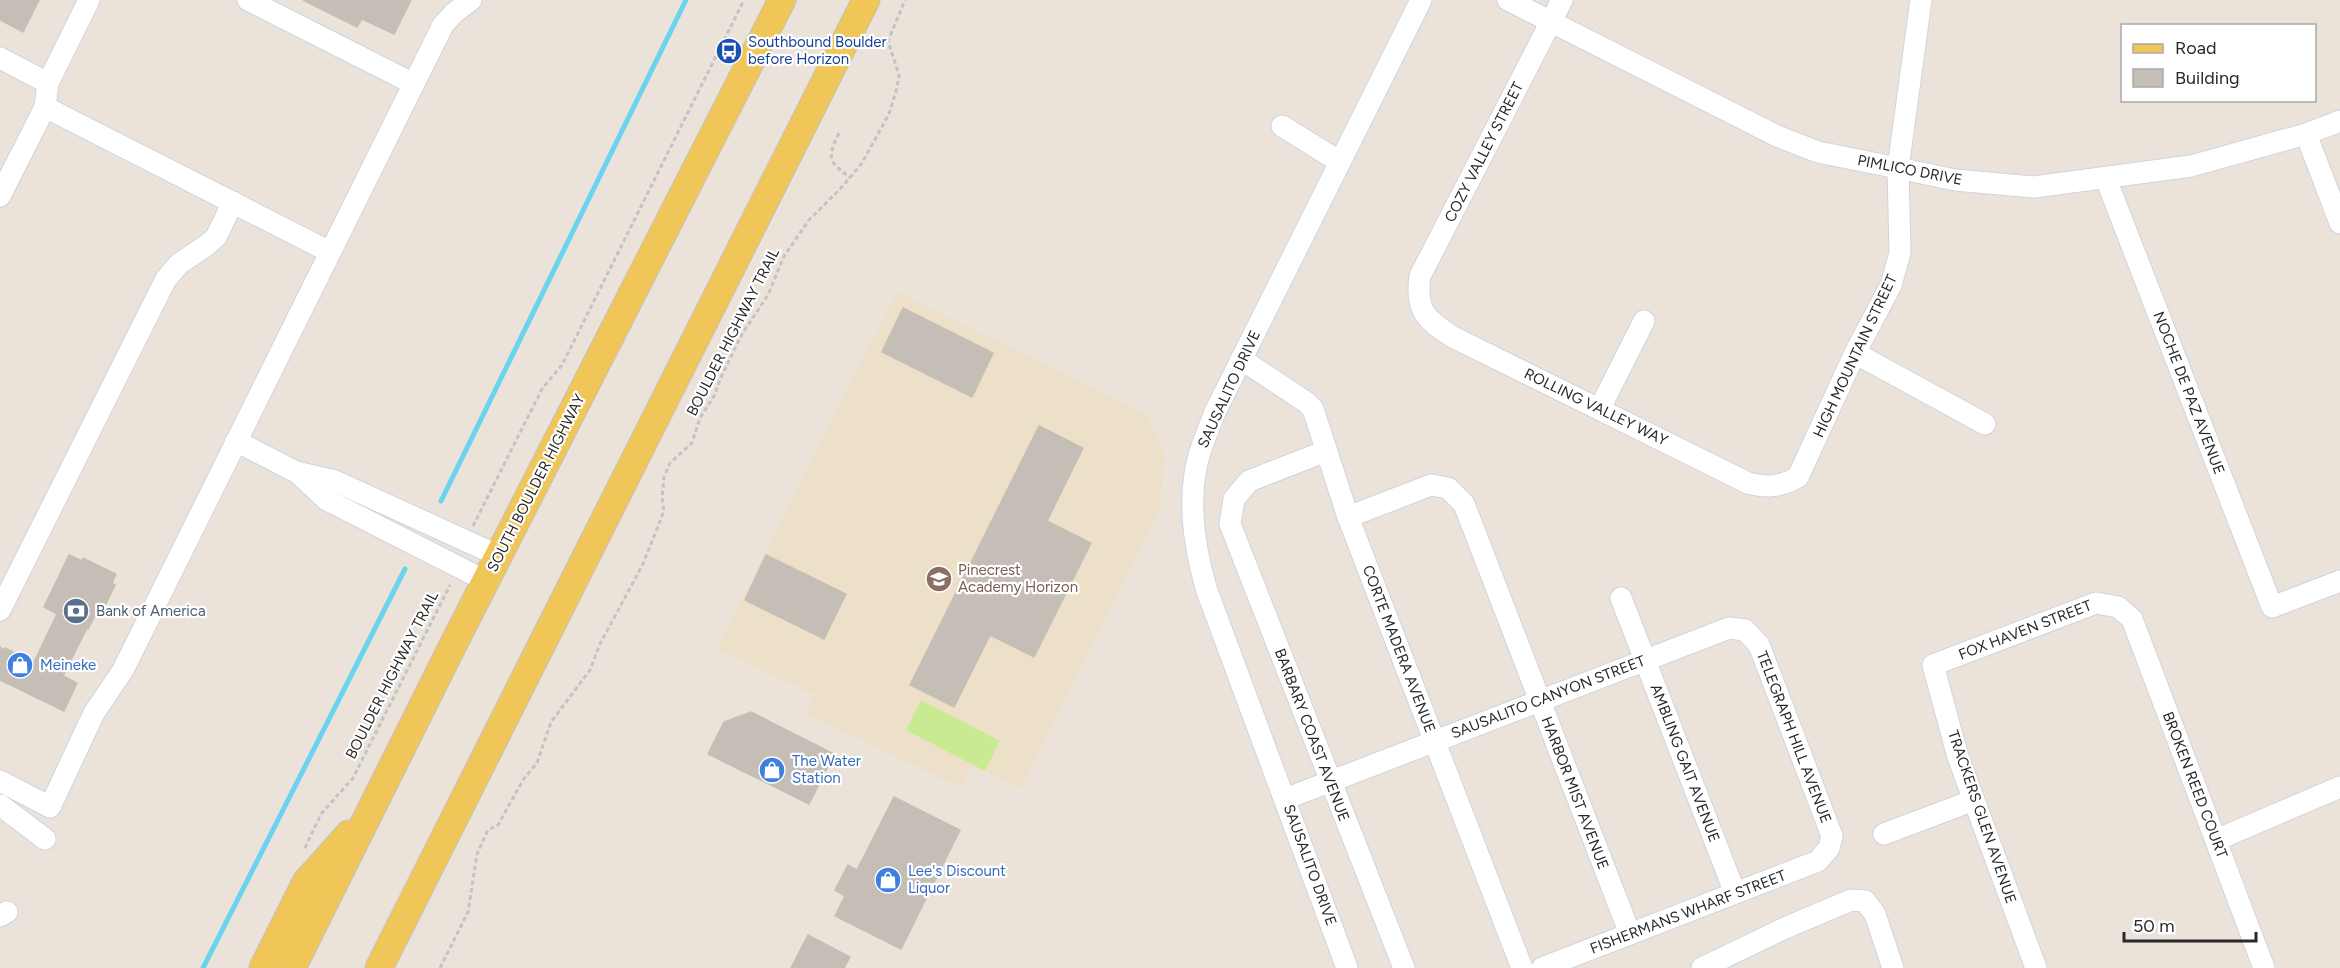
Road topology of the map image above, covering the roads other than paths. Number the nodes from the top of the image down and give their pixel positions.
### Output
1 (89, 0) edge
2 (248, 0) edge
3 (471, 0) edge
4 (782, 0) edge
5 (866, 0) edge
6 (1421, 0) edge
7 (1508, 0) edge
8 (1562, 0) edge
9 (1921, 0) edge
10 (1551, 21) junction
11 (0, 58) edge
12 (48, 83) junction
13 (414, 84) junction
14 (45, 106) junction
15 (2340, 121) edge
16 (1282, 126) dead end
17 (2306, 134) junction
18 (1340, 162) junction
19 (1898, 168) junction
20 (2106, 179) junction
21 (0, 196) edge
22 (233, 202) junction
23 (2340, 223) edge
24 (330, 252) junction
25 (1419, 306) joint
26 (1644, 321) dead end
27 (1855, 353) junction
28 (1241, 359) junction
29 (1600, 408) junction
30 (1985, 424) dead end
31 (236, 441) junction
32 (1326, 451) junction
33 (296, 472) junction
34 (1783, 485) joint
35 (1348, 517) junction
36 (499, 556) junction
37 (486, 581) junction
38 (2340, 581) edge
39 (1621, 598) dead end
40 (2118, 606) joint
41 (0, 610) edge
42 (1745, 630) joint
43 (1645, 660) junction
44 (1933, 665) joint
45 (1540, 700) junction
46 (1435, 741) junction
47 (0, 781) edge
48 (1329, 782) junction
49 (2340, 787) edge
50 (1285, 799) junction
51 (1974, 800) junction
52 (0, 805) edge
53 (370, 811) junction
54 (1884, 834) dead end
55 (45, 838) dead end
56 (2216, 840) junction
57 (1829, 848) joint
58 (1735, 893) junction
59 (1630, 934) junction
60 (263, 968) edge
61 (292, 968) edge
62 (379, 968) edge
63 (1347, 968) edge
64 (1404, 968) edge
65 (1522, 968) edge
66 (1542, 968) edge
67 (1702, 968) edge
68 (1893, 968) edge
69 (2036, 968) edge
70 (2264, 968) edge

1 - 12 street
2 - 13 street
3 - 13 street
4 - 36 main road, SOUTH BOULDER HIGHWAY
5 - 62 main road
6 - 18 street, SAUSALITO DRIVE
7 - 10 street, PIMLICO DRIVE
8 - 10 street, COZY VALLEY STREET
9 - 19 street, HIGH MOUNTAIN STREET
10 - 19 street, PIMLICO DRIVE
10 - 25 street, COZY VALLEY STREET
11 - 12 street
12 - 14 street
13 - 24 street
14 - 21 street
14 - 22 street
15 - 17 street, PIMLICO DRIVE
16 - 18 street
17 - 20 street, PIMLICO DRIVE
17 - 23 street
18 - 28 street, SAUSALITO DRIVE
19 - 20 street, PIMLICO DRIVE
19 - 27 street, HIGH MOUNTAIN STREET
20 - 38 street, NOCHE DE PAZ AVENUE
22 - 24 street
22 - 41 street
24 - 31 street
25 - 29 street, ROLLING VALLEY WAY
26 - 29 street
27 - 30 street
27 - 34 street, HIGH MOUNTAIN STREET
28 - 32 street, CORTE MADERA AVENUE
28 - 50 street, SAUSALITO DRIVE
29 - 34 street, ROLLING VALLEY WAY
31 - 33 street
31 - 47 street
32 - 35 street, CORTE MADERA AVENUE
32 - 48 street, BARBARY COAST AVENUE
33 - 36 street
33 - 37 street
35 - 45 street, HARBOR MIST AVENUE
35 - 46 street, CORTE MADERA AVENUE
36 - 37 main road, SOUTH BOULDER HIGHWAY
37 - 53 main road, SOUTH BOULDER HIGHWAY
39 - 43 street, AMBLING GAIT AVENUE
40 - 44 street, FOX HAVEN STREET
40 - 56 street, BROKEN REED COURT
42 - 43 street, SAUSALITO CANYON STREET
42 - 57 street, TELEGRAPH HILL AVENUE
43 - 45 street, SAUSALITO CANYON STREET
43 - 58 street, AMBLING GAIT AVENUE
44 - 51 street, TRACKERS GLEN AVENUE
45 - 46 street, SAUSALITO CANYON STREET
45 - 59 street, HARBOR MIST AVENUE
46 - 48 street, SAUSALITO CANYON STREET
46 - 65 street, CORTE MADERA AVENUE
48 - 50 street, SAUSALITO CANYON STREET
48 - 64 street, BARBARY COAST AVENUE
49 - 56 street
50 - 63 street, SAUSALITO DRIVE
51 - 54 street
51 - 69 street, TRACKERS GLEN AVENUE
52 - 55 street
53 - 60 main road
53 - 61 main road, SOUTH BOULDER HIGHWAY
56 - 70 street, BROKEN REED COURT
57 - 58 street, FISHERMANS WHARF STREET
58 - 59 street, FISHERMANS WHARF STREET
59 - 66 street, FISHERMANS WHARF STREET
67 - 68 street

